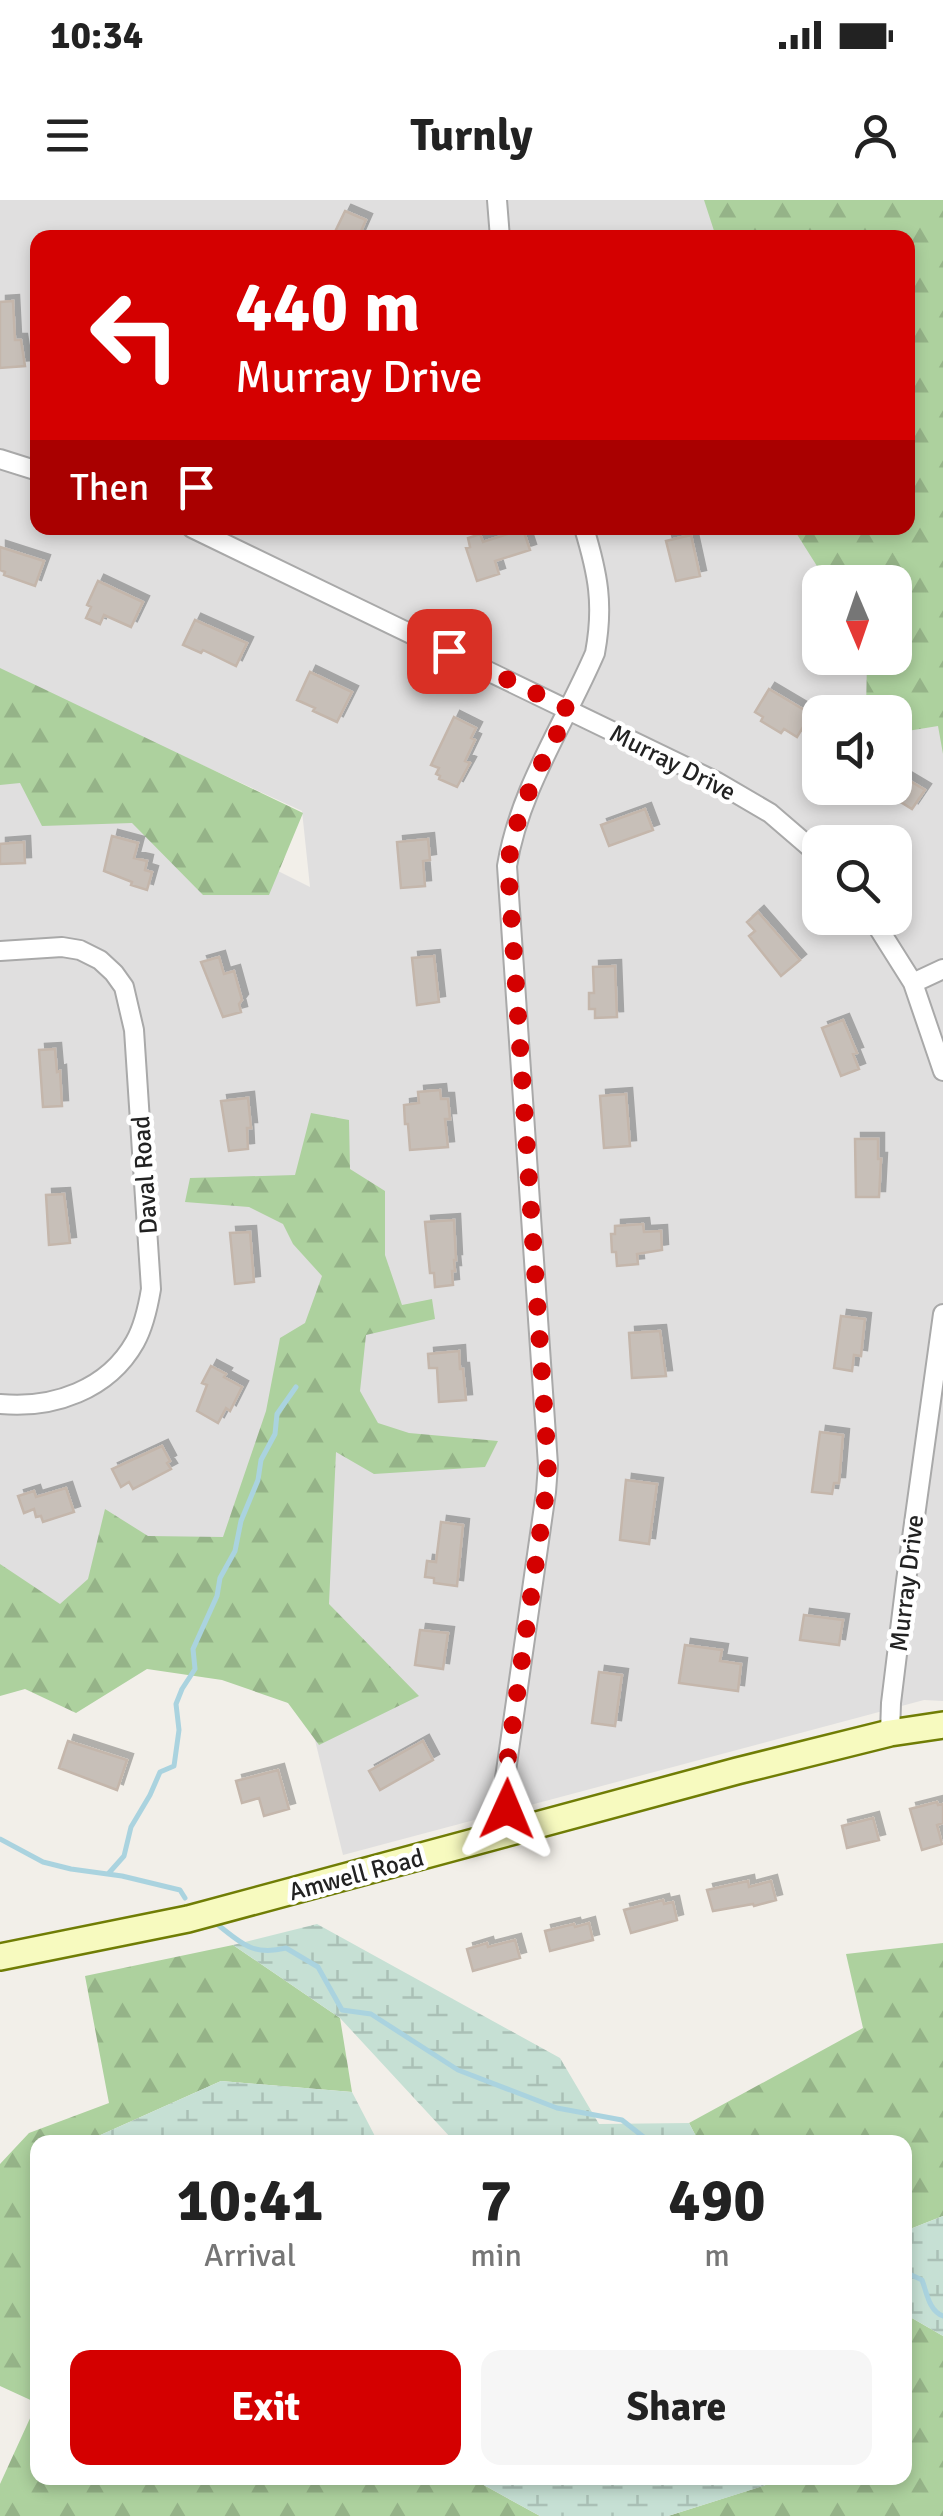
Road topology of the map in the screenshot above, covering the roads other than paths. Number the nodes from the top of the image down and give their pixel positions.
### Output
1 (498, 200) edge
2 (500, 230) edge
3 (0, 458) edge
4 (30, 468) edge
5 (207, 535) edge
6 (586, 535) edge
7 (570, 710) junction
8 (802, 841) edge
9 (883, 935) edge
10 (0, 950) edge
11 (943, 969) edge
12 (913, 983) junction
13 (943, 1071) edge
14 (943, 1314) edge
15 (0, 1404) edge
16 (943, 1725) edge
17 (890, 1734) junction
18 (512, 1831) junction
19 (0, 1956) edge

1 - 2 street
3 - 4 street
5 - 7 street, Murray Drive
6 - 7 street
7 - 8 street, Murray Drive
7 - 18 street
9 - 12 street
10 - 15 street, Daval Road
11 - 12 street
12 - 13 street
14 - 17 street, Murray Drive
16 - 17 main road, Amwell Road
17 - 18 main road, Amwell Road
18 - 19 main road, Amwell Road

